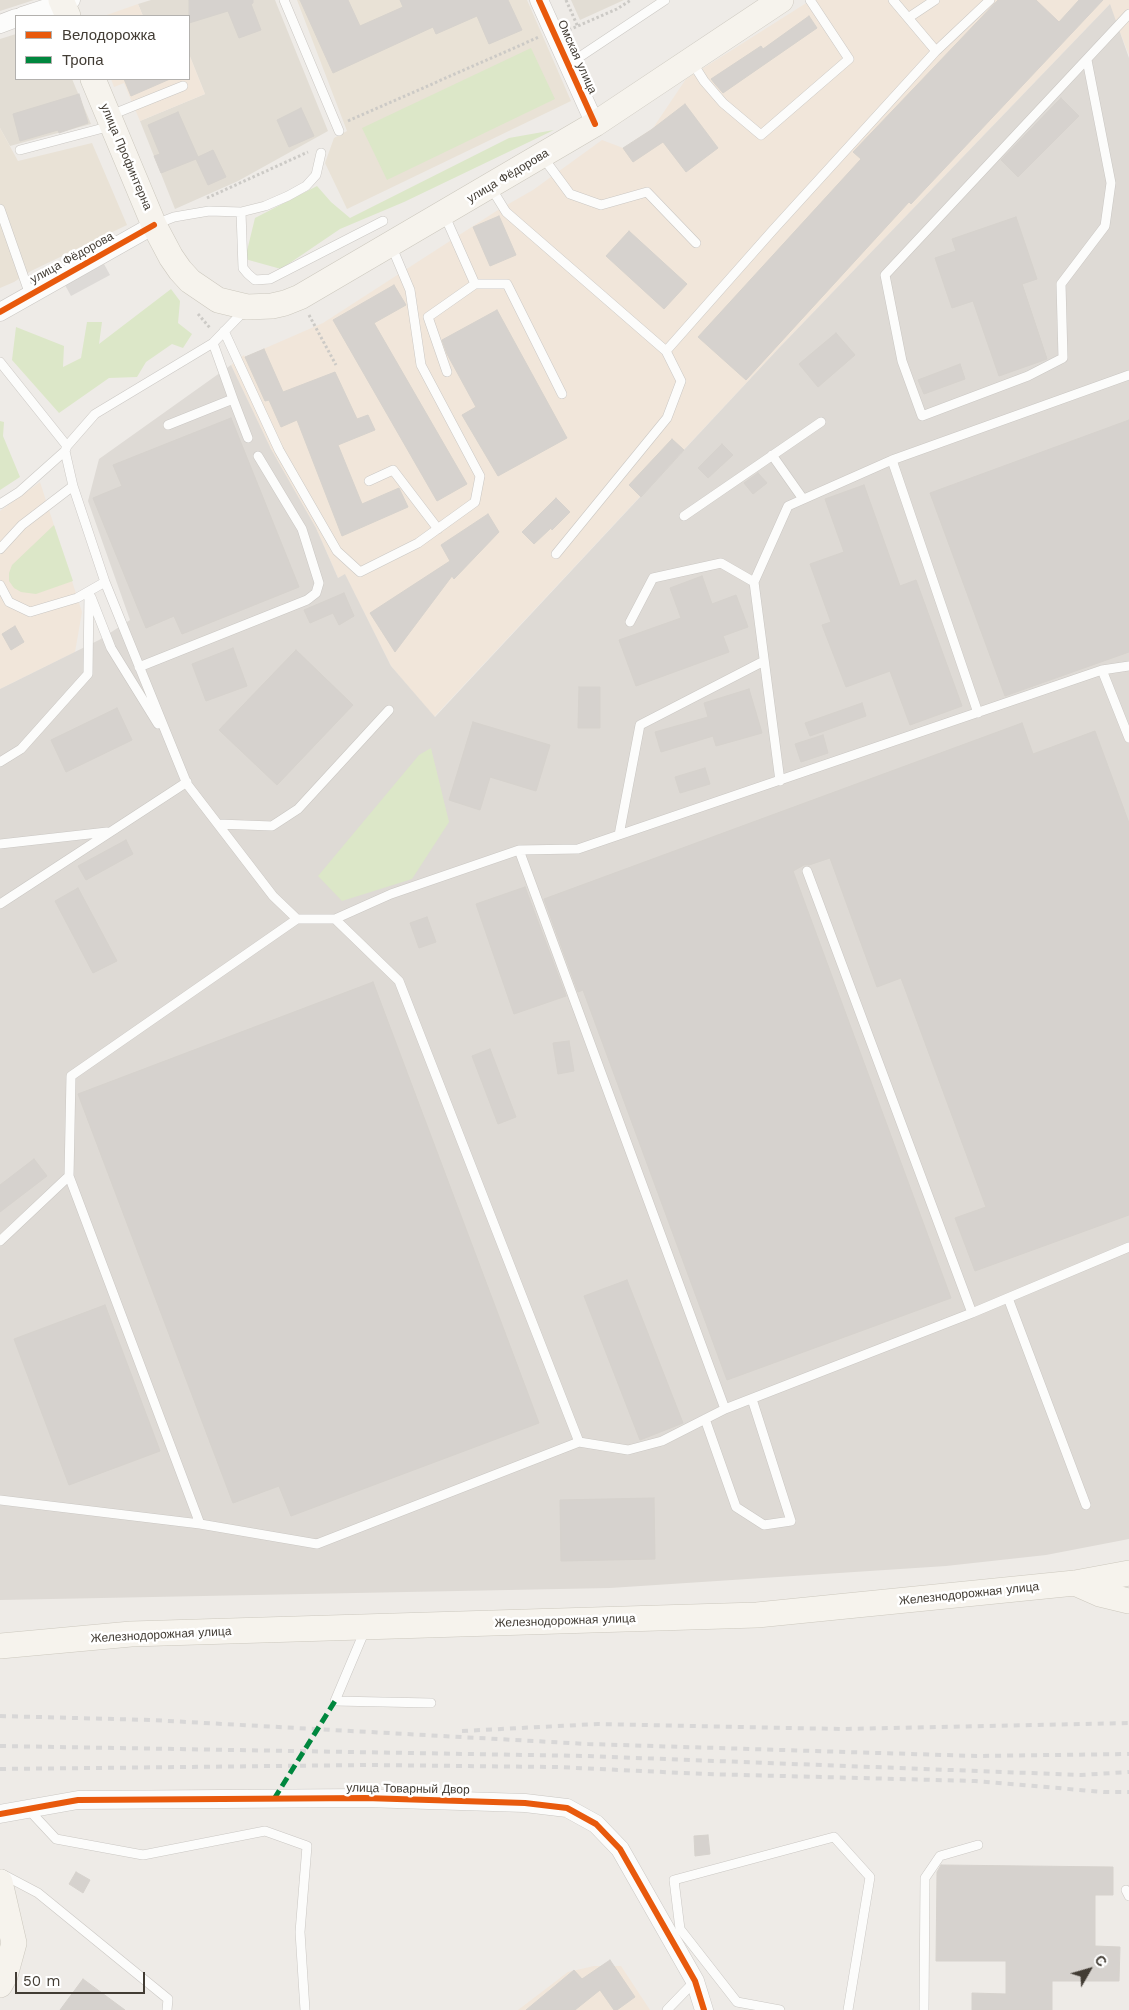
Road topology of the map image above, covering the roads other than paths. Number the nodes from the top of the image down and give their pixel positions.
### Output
1 (284, 0) edge
2 (539, 0) edge
3 (665, 0) edge
4 (780, 0) edge
5 (810, 0) edge
6 (893, 0) edge
7 (935, 0) edge
8 (990, 0) edge
9 (65, 5) edge
10 (1129, 14) edge
11 (26, 15) edge
12 (15, 18) edge
13 (908, 18) junction
14 (0, 24) edge
15 (936, 51) junction
16 (691, 60) junction
17 (1087, 60) junction
18 (569, 64) junction
19 (93, 80) edge
20 (183, 86) dead end
21 (110, 121) junction
22 (595, 124) junction
23 (338, 131) road end
24 (20, 150) dead end
25 (316, 152) road end
26 (542, 156) junction
27 (490, 186) junction
28 (0, 210) edge
29 (241, 212) junction
30 (444, 213) junction
31 (383, 221) dead end
32 (154, 225) junction
33 (696, 243) dead end
34 (390, 244) junction
35 (475, 284) junction
36 (30, 294) junction
37 (218, 300) joint
38 (247, 308) junction
39 (0, 312) edge
40 (224, 331) junction
41 (213, 343) junction
42 (666, 351) junction
43 (0, 362) edge
44 (447, 372) dead end
45 (1129, 375) edge
46 (562, 394) dead end
47 (233, 398) junction
48 (821, 422) dead end
49 (168, 425) dead end
50 (248, 438) dead end
51 (66, 449) junction
52 (772, 455) junction
53 (258, 456) dead end
54 (892, 460) junction
55 (368, 481) dead end
56 (73, 486) junction
57 (803, 499) junction
58 (0, 504) edge
59 (684, 516) dead end
60 (438, 529) junction
61 (0, 549) edge
62 (556, 554) dead end
63 (105, 582) junction
64 (754, 582) junction
65 (0, 585) edge
66 (89, 592) junction
67 (630, 622) dead end
68 (764, 661) junction
69 (1129, 666) edge
70 (139, 667) junction
71 (1102, 670) junction
72 (389, 710) dead end
73 (978, 713) junction
74 (1129, 738) edge
75 (174, 750) junction
76 (0, 762) edge
77 (780, 781) junction
78 (187, 782) junction
79 (218, 824) junction
80 (108, 832) junction
81 (619, 835) junction
82 (0, 844) edge
83 (519, 850) junction
84 (807, 871) dead end
85 (0, 904) edge
86 (297, 919) junction
87 (335, 919) junction
88 (69, 1176) junction
89 (0, 1241) edge
90 (1129, 1248) edge
91 (1008, 1298) junction
92 (972, 1313) junction
93 (752, 1399) junction
94 (726, 1409) junction
95 (705, 1419) junction
96 (579, 1442) junction
97 (0, 1500) edge
98 (1086, 1505) dead end
99 (200, 1524) junction
100 (1129, 1573) edge
101 (1075, 1583) junction
102 (1129, 1601) edge
103 (366, 1627) junction
104 (0, 1646) edge
105 (431, 1702) dead end
106 (28, 1809) junction
107 (0, 1814) edge
108 (978, 1845) dead end
109 (0, 1873) edge
110 (0, 1882) edge
111 (695, 1981) junction
112 (0, 1985) edge
113 (167, 2010) edge
114 (305, 2010) edge
115 (667, 2010) edge
116 (704, 2010) edge
117 (780, 2010) edge
118 (848, 2010) edge
119 (924, 2010) edge

1 - 23 lane
2 - 18 street, Омская улица
3 - 18 lane
4 - 16 main road, улица Фёдорова
5 - 16 lane
6 - 13 lane
7 - 13 lane
8 - 15 lane
9 - 11 street
10 - 17 lane
12 - 14 street
13 - 15 lane
15 - 42 lane
16 - 22 main road, улица Фёдорова
17 - 17 lane
18 - 22 street, Омская улица
19 - 21 main road, улица Профинтерна
20 - 21 lane
21 - 24 lane
21 - 32 main road, улица Профинтерна
22 - 26 main road, улица Фёдорова
25 - 29 lane
26 - 27 main road, улица Фёдорова
26 - 33 lane
27 - 30 main road, улица Фёдорова
27 - 42 lane
28 - 36 lane
29 - 31 lane
29 - 32 lane
30 - 34 main road, улица Фёдорова
30 - 35 lane
32 - 36 street, улица Фёдорова
32 - 37 main road, улица Профинтерна
34 - 38 main road, улица Фёдорова
34 - 60 lane
35 - 44 lane
35 - 46 lane
36 - 39 street, улица Фёдорова
37 - 38 main road, улица Фёдорова
38 - 40 lane
40 - 41 lane
40 - 60 lane
41 - 47 lane
41 - 51 lane
42 - 62 lane
43 - 51 lane
45 - 54 lane
47 - 49 lane
47 - 50 lane
48 - 52 lane
51 - 56 lane
51 - 58 lane
52 - 57 lane
52 - 59 lane
53 - 70 lane
54 - 57 lane
54 - 73 lane
55 - 60 lane
56 - 61 lane
56 - 63 lane
57 - 64 lane
63 - 66 lane
63 - 70 lane
64 - 67 lane
64 - 68 lane
65 - 66 lane
66 - 75 lane
66 - 76 lane
68 - 77 lane
68 - 81 lane
69 - 71 lane
70 - 75 lane
71 - 73 lane
71 - 74 lane
72 - 79 lane
73 - 77 lane
75 - 78 lane
77 - 81 lane
78 - 79 lane
78 - 80 lane
79 - 86 lane
80 - 82 lane
80 - 85 lane
81 - 83 lane
83 - 87 lane
83 - 94 lane
84 - 92 lane
86 - 87 lane
86 - 88 lane
87 - 96 lane
88 - 89 lane
88 - 99 lane
90 - 91 lane
91 - 92 lane
91 - 98 lane
92 - 93 lane
93 - 94 lane
93 - 95 lane
94 - 95 lane
95 - 96 lane
96 - 99 lane
97 - 99 lane
100 - 101 main road, Железнодорожная улица
101 - 102 main road
101 - 103 main road, Железнодорожная улица
103 - 104 main road, Железнодорожная улица
103 - 105 lane
106 - 107 street, улица Товарный Двор
106 - 111 street, улица Товарный Двор
106 - 114 lane
108 - 119 lane
109 - 113 lane
110 - 112 main road
111 - 115 lane
111 - 116 street, улица Товарный Двор
117 - 118 lane

